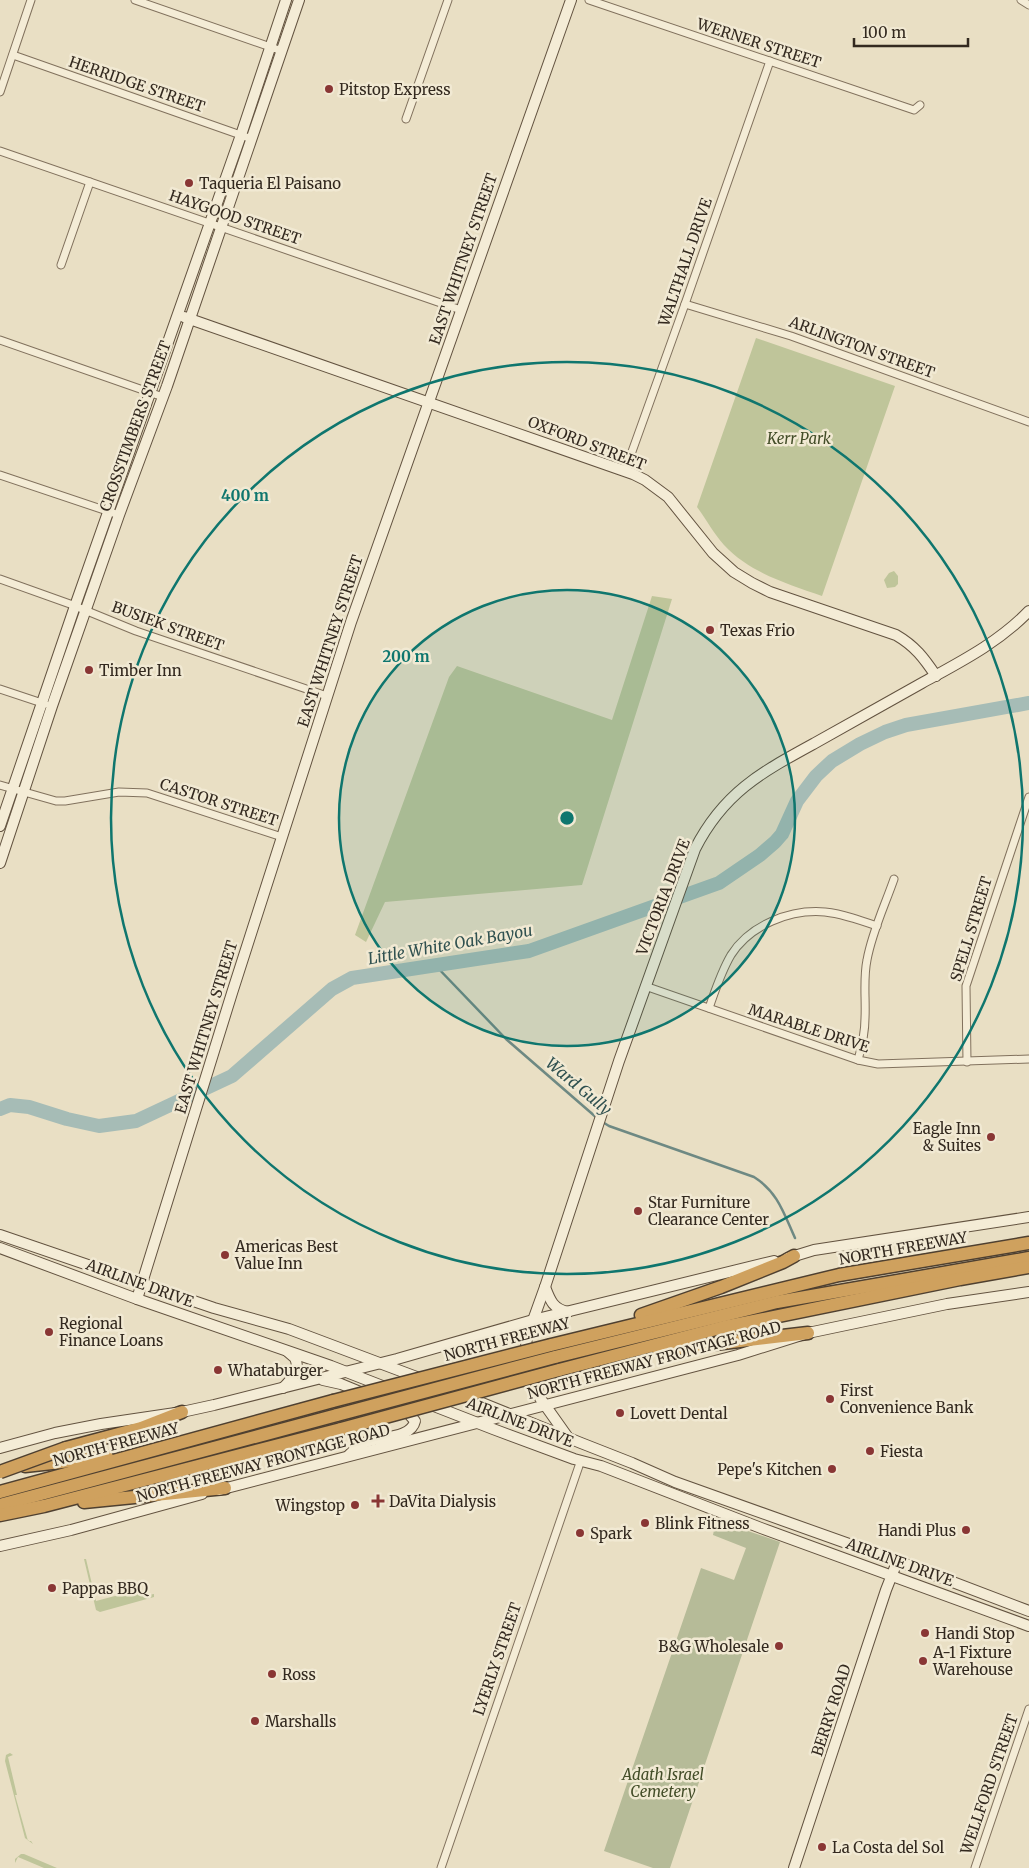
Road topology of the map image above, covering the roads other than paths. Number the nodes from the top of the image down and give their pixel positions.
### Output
1 (32, 0) edge
2 (134, 0) edge
3 (286, 0) edge
4 (299, 0) edge
5 (448, 0) edge
6 (571, 0) edge
7 (589, 0) edge
8 (1021, 0) edge
9 (1029, 5) edge
10 (270, 47) junction
11 (282, 51) junction
12 (13, 54) junction
13 (770, 61) junction
14 (0, 92) edge
15 (920, 105) dead end
16 (406, 119) dead end
17 (246, 137) junction
18 (0, 150) edge
19 (90, 182) junction
20 (210, 222) junction
21 (220, 226) junction
22 (60, 265) dead end
23 (685, 304) junction
24 (462, 310) junction
25 (178, 315) junction
26 (190, 319) junction
27 (0, 340) edge
28 (152, 393) junction
29 (163, 397) junction
30 (429, 402) junction
31 (1029, 422) edge
32 (625, 471) junction
33 (0, 474) edge
34 (108, 512) junction
35 (119, 515) junction
36 (0, 579) edge
37 (75, 606) junction
38 (86, 610) junction
39 (1029, 611) edge
40 (936, 676) junction
41 (0, 688) edge
42 (327, 696) junction
43 (47, 705) junction
44 (0, 785) edge
45 (17, 790) junction
46 (1027, 802) edge
47 (0, 826) edge
48 (282, 837) junction
49 (0, 863) edge
50 (894, 879) dead end
51 (877, 926) junction
52 (645, 986) junction
53 (709, 1008) junction
54 (1029, 1059) edge
55 (858, 1060) junction
56 (967, 1062) junction
57 (1029, 1217) edge
58 (0, 1235) edge
59 (12, 1238) junction
60 (1029, 1243) edge
61 (4, 1249) edge
62 (794, 1256) junction
63 (1029, 1258) edge
64 (1029, 1267) edge
65 (141, 1283) junction
66 (545, 1287) junction
67 (1029, 1292) edge
68 (137, 1299) junction
69 (207, 1306) junction
70 (568, 1312) junction
71 (533, 1320) junction
72 (201, 1321) junction
73 (808, 1333) junction
74 (583, 1336) junction
75 (643, 1348) junction
76 (285, 1350) junction
77 (381, 1363) junction
78 (346, 1372) junction
79 (319, 1379) junction
80 (283, 1388) junction
81 (565, 1400) junction
82 (545, 1406) junction
83 (182, 1412) junction
84 (510, 1414) junction
85 (478, 1422) junction
86 (562, 1428) junction
87 (570, 1439) junction
88 (0, 1448) edge
89 (140, 1454) junction
90 (615, 1456) junction
91 (346, 1457) junction
92 (580, 1460) junction
93 (0, 1471) edge
94 (689, 1487) junction
95 (225, 1488) junction
96 (0, 1492) edge
97 (685, 1498) junction
98 (0, 1505) edge
99 (44, 1506) junction
100 (0, 1515) edge
101 (796, 1525) junction
102 (791, 1539) junction
103 (0, 1546) edge
104 (897, 1562) junction
105 (892, 1576) junction
106 (1029, 1611) edge
107 (1029, 1626) edge
108 (1029, 1709) edge
109 (441, 1868) edge
110 (794, 1868) edge
111 (974, 1868) edge

1 - 12 street
2 - 10 street
3 - 10 main road, CROSSTIMBERS STREET
4 - 11 main road, CROSSTIMBERS STREET
5 - 16 street
6 - 24 main road, EAST WHITNEY STREET
7 - 13 street, WERNER STREET
8 - 9 street
10 - 11 street
10 - 17 main road, CROSSTIMBERS STREET
11 - 17 main road, CROSSTIMBERS STREET
12 - 14 street
12 - 17 street, HERRIDGE STREET
13 - 15 street, WERNER STREET
13 - 23 street, WALTHALL DRIVE
17 - 20 main road, CROSSTIMBERS STREET
17 - 21 main road, CROSSTIMBERS STREET
18 - 19 street, HAYGOOD STREET
19 - 20 street, HAYGOOD STREET
19 - 22 street
20 - 21 street, HAYGOOD STREET
20 - 25 main road, CROSSTIMBERS STREET
21 - 24 street, HAYGOOD STREET
21 - 26 main road, CROSSTIMBERS STREET
23 - 31 street, ARLINGTON STREET
23 - 32 street, WALTHALL DRIVE
24 - 30 main road, EAST WHITNEY STREET
25 - 26 main road, OXFORD STREET
25 - 28 main road, CROSSTIMBERS STREET
26 - 29 main road, CROSSTIMBERS STREET
26 - 30 main road, OXFORD STREET
27 - 28 street
28 - 29 street
28 - 34 main road, CROSSTIMBERS STREET
29 - 35 main road, CROSSTIMBERS STREET
30 - 32 main road, OXFORD STREET
30 - 42 main road, EAST WHITNEY STREET
32 - 40 main road, OXFORD STREET
33 - 34 street
34 - 35 street
34 - 37 main road, CROSSTIMBERS STREET
35 - 38 main road, CROSSTIMBERS STREET
36 - 37 street, BUSIEK STREET
37 - 38 street, BUSIEK STREET
37 - 43 main road, CROSSTIMBERS STREET
38 - 42 street, BUSIEK STREET
38 - 43 main road, CROSSTIMBERS STREET
39 - 40 main road, VICTORIA DRIVE
40 - 52 main road, VICTORIA DRIVE
41 - 43 street
42 - 48 main road, EAST WHITNEY STREET
43 - 45 main road, CROSSTIMBERS STREET
44 - 45 street, CASTOR STREET
45 - 47 main road, CROSSTIMBERS STREET
45 - 48 street, CASTOR STREET
45 - 49 main road, CROSSTIMBERS STREET
46 - 56 street, SPELL STREET
48 - 65 main road, EAST WHITNEY STREET
50 - 51 street
51 - 53 street
51 - 55 street
52 - 53 street, MARABLE DRIVE
52 - 66 main road, VICTORIA DRIVE
53 - 55 street, MARABLE DRIVE
54 - 56 street, MARABLE DRIVE
55 - 56 street, MARABLE DRIVE
57 - 62 main road
58 - 59 main road, AIRLINE DRIVE
59 - 61 main road
59 - 65 main road, AIRLINE DRIVE
60 - 74 highway, NORTH FREEWAY
61 - 68 main road, AIRLINE DRIVE
62 - 70 main road
62 - 74 highway
63 - 98 highway, NORTH FREEWAY, bridge
64 - 75 highway
65 - 68 main road, EAST WHITNEY STREET
65 - 69 main road, AIRLINE DRIVE
66 - 70 main road
66 - 71 main road, VICTORIA DRIVE
67 - 73 main road, NORTH FREEWAY FRONTAGE ROAD
68 - 72 main road, AIRLINE DRIVE
69 - 72 main road
69 - 77 main road, AIRLINE DRIVE
70 - 71 main road
71 - 77 main road
71 - 82 main road, VICTORIA DRIVE
72 - 76 main road, AIRLINE DRIVE
73 - 75 highway
73 - 81 main road, NORTH FREEWAY FRONTAGE ROAD
74 - 89 highway, NORTH FREEWAY, bridge
75 - 99 highway, bridge
76 - 78 main road, AIRLINE DRIVE
76 - 80 main road
77 - 78 main road
77 - 84 main road, AIRLINE DRIVE
78 - 79 main road
78 - 85 main road, AIRLINE DRIVE
79 - 80 main road
79 - 91 main road
80 - 83 main road
81 - 82 main road, NORTH FREEWAY FRONTAGE ROAD
81 - 86 main road
82 - 84 main road, NORTH FREEWAY FRONTAGE ROAD
82 - 86 main road, VICTORIA DRIVE
83 - 88 main road
83 - 93 highway, bridge
84 - 85 main road, NORTH FREEWAY FRONTAGE ROAD
84 - 87 main road, AIRLINE DRIVE
85 - 91 main road, NORTH FREEWAY FRONTAGE ROAD
85 - 92 main road, AIRLINE DRIVE
86 - 87 main road, VICTORIA DRIVE
87 - 90 main road, AIRLINE DRIVE
89 - 93 highway
89 - 96 highway, NORTH FREEWAY
90 - 92 main road
90 - 94 main road, AIRLINE DRIVE
91 - 95 main road, NORTH FREEWAY FRONTAGE ROAD
92 - 97 main road, AIRLINE DRIVE
92 - 109 street, LYERLY STREET
94 - 97 main road
94 - 101 main road, AIRLINE DRIVE
95 - 99 highway
95 - 103 main road, NORTH FREEWAY FRONTAGE ROAD
97 - 102 main road, AIRLINE DRIVE
99 - 100 highway
101 - 102 main road
101 - 104 main road, AIRLINE DRIVE
102 - 105 main road, AIRLINE DRIVE
104 - 105 main road, BERRY ROAD
104 - 106 main road, AIRLINE DRIVE
105 - 107 main road, AIRLINE DRIVE
105 - 110 main road, BERRY ROAD
108 - 111 street, WELLFORD STREET

